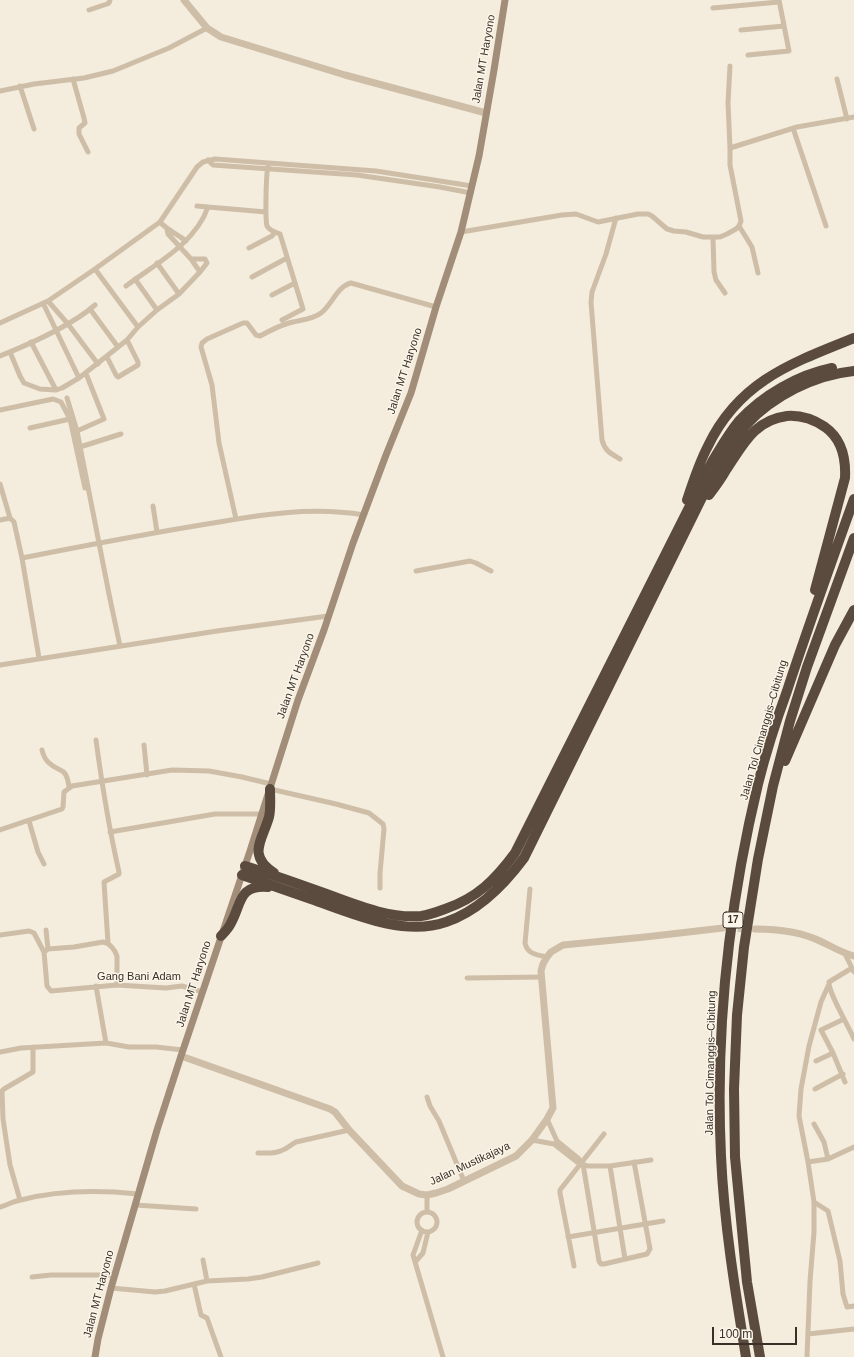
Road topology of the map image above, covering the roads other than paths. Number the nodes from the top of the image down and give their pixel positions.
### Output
1 (110, 0) edge
2 (184, 0) edge
3 (504, 0) edge
4 (779, 1) edge
5 (713, 8) dead end
6 (89, 10) dead end
7 (784, 26) junction
8 (207, 28) junction
9 (741, 30) dead end
10 (748, 55) dead end
11 (730, 66) dead end
12 (73, 79) junction
13 (837, 79) dead end
14 (20, 86) junction
15 (0, 91) edge
16 (486, 113) junction
17 (854, 117) edge
18 (847, 119) junction
19 (793, 128) junction
20 (34, 129) dead end
21 (730, 148) junction
22 (88, 152) dead end
23 (208, 160) junction
24 (269, 163) junction
25 (267, 169) junction
26 (334, 170) junction
27 (472, 189) junction
28 (197, 206) dead end
29 (208, 207) junction
30 (266, 212) junction
31 (616, 218) junction
32 (160, 222) junction
33 (739, 226) junction
34 (826, 226) dead end
35 (167, 229) junction
36 (275, 232) junction
37 (461, 232) junction
38 (713, 238) junction
39 (186, 241) junction
40 (180, 247) junction
41 (249, 248) dead end
42 (287, 258) junction
43 (191, 259) junction
44 (157, 263) junction
45 (95, 269) junction
46 (200, 272) junction
47 (758, 273) dead end
48 (252, 277) dead end
49 (135, 279) junction
50 (295, 283) junction
51 (126, 286) dead end
52 (725, 293) dead end
53 (179, 294) junction
54 (272, 295) dead end
55 (46, 302) junction
56 (95, 305) dead end
57 (436, 307) junction
58 (90, 310) junction
59 (157, 310) junction
60 (282, 320) dead end
61 (0, 324) edge
62 (68, 324) junction
63 (138, 326) junction
64 (56, 330) junction
65 (854, 338) edge
66 (127, 340) junction
67 (32, 342) junction
68 (118, 347) junction
69 (10, 352) junction
70 (0, 356) edge
71 (107, 357) junction
72 (98, 364) junction
73 (854, 364) edge
74 (854, 371) edge
75 (87, 376) dead end
76 (79, 378) junction
77 (56, 390) junction
78 (67, 398) dead end
79 (0, 410) edge
80 (70, 419) junction
81 (30, 428) dead end
82 (77, 431) junction
83 (121, 434) dead end
84 (80, 447) junction
85 (620, 459) dead end
86 (0, 484) edge
87 (91, 499) junction
88 (854, 499) edge
89 (152, 506) dead end
90 (364, 515) junction
91 (10, 518) junction
92 (236, 519) junction
93 (0, 520) edge
94 (690, 522) junction
95 (157, 532) junction
96 (854, 538) edge
97 (98, 543) junction
98 (669, 547) junction
99 (22, 558) junction
100 (416, 571) dead end
101 (491, 571) dead end
102 (854, 610) edge
103 (328, 616) junction
104 (120, 646) junction
105 (39, 658) junction
106 (0, 665) edge
107 (795, 665) junction
108 (96, 740) dead end
109 (144, 745) dead end
110 (42, 750) dead end
111 (147, 774) junction
112 (101, 781) junction
113 (270, 786) junction
114 (773, 786) junction
115 (69, 787) junction
116 (262, 814) junction
117 (29, 821) junction
118 (0, 830) edge
119 (110, 832) junction
120 (44, 864) dead end
121 (244, 871) junction
122 (281, 883) junction
123 (380, 888) dead end
124 (530, 889) dead end
125 (388, 918) junction
126 (723, 928) tunnel mouth
127 (755, 929) tunnel mouth
128 (46, 930) dead end
129 (0, 935) edge
130 (221, 936) junction
131 (108, 943) junction
132 (46, 950) junction
133 (845, 954) junction
134 (854, 956) edge
135 (547, 957) junction
136 (853, 970) edge
137 (467, 978) dead end
138 (542, 978) junction
139 (829, 984) junction
140 (117, 985) junction
141 (96, 986) junction
142 (203, 992) junction
143 (844, 1019) junction
144 (854, 1039) edge
145 (106, 1043) junction
146 (33, 1047) junction
147 (0, 1052) edge
148 (182, 1053) junction
149 (833, 1053) junction
150 (816, 1061) dead end
151 (842, 1074) junction
152 (845, 1082) dead end
153 (815, 1089) dead end
154 (427, 1097) dead end
155 (547, 1119) junction
156 (814, 1124) dead end
157 (349, 1130) junction
158 (604, 1134) dead end
159 (532, 1140) junction
160 (854, 1147) edge
161 (258, 1153) dead end
162 (828, 1158) junction
163 (651, 1160) dead end
164 (634, 1162) junction
165 (808, 1162) junction
166 (582, 1163) junction
167 (610, 1166) junction
168 (464, 1181) junction
169 (138, 1194) junction
170 (427, 1195) junction
171 (20, 1200) junction
172 (814, 1202) junction
173 (135, 1205) junction
174 (0, 1207) edge
175 (196, 1209) dead end
176 (427, 1211) junction
177 (662, 1221) dead end
178 (645, 1223) junction
179 (620, 1228) junction
180 (422, 1230) junction
181 (428, 1232) junction
182 (594, 1232) junction
183 (568, 1237) junction
184 (626, 1259) junction
185 (203, 1260) dead end
186 (416, 1261) junction
187 (318, 1263) dead end
188 (574, 1266) dead end
189 (115, 1275) junction
190 (32, 1277) dead end
191 (207, 1281) junction
192 (194, 1284) junction
193 (111, 1288) junction
194 (854, 1306) edge
195 (854, 1329) edge
196 (808, 1334) junction
197 (95, 1357) edge
198 (221, 1357) edge
199 (443, 1357) edge
200 (746, 1357) edge
201 (760, 1357) edge
202 (807, 1357) edge

1 - 6 street
2 - 8 street
3 - 16 main road, Jalan MT Haryono
4 - 5 street
4 - 7 street
7 - 9 street
7 - 10 street
8 - 12 street
8 - 16 street
11 - 21 street
12 - 14 street
12 - 22 street
13 - 18 street
14 - 15 street
14 - 20 street
16 - 27 main road, Jalan MT Haryono
17 - 18 street
18 - 19 street
19 - 21 street
19 - 34 street
21 - 33 street
23 - 24 street
23 - 25 street
23 - 32 street
24 - 25 street
24 - 26 street
25 - 26 street
25 - 30 street
26 - 27 street
27 - 37 main road, Jalan MT Haryono
28 - 29 street
29 - 30 street
29 - 39 street
30 - 36 street
31 - 37 street
31 - 38 street
31 - 85 street
32 - 35 street
32 - 45 street
33 - 38 street
33 - 47 street
35 - 39 street
35 - 40 street
36 - 41 street
36 - 42 street
37 - 57 main road, Jalan MT Haryono
38 - 52 street
39 - 40 street
40 - 43 street
40 - 44 street
42 - 48 street
42 - 50 street
43 - 46 street
43 - 46 street
44 - 49 street
44 - 53 street
45 - 55 street
45 - 63 street
46 - 53 street
49 - 51 street
49 - 59 street
50 - 54 street
50 - 60 street
53 - 59 street
55 - 61 street
55 - 62 street
55 - 64 street
56 - 58 street
57 - 90 main road, Jalan MT Haryono
57 - 92 street
58 - 62 street
58 - 68 street
59 - 63 street
62 - 64 street
62 - 72 street
63 - 66 street
64 - 67 street
64 - 76 street
65 - 98 highway
66 - 68 street
66 - 71 street
67 - 69 street
67 - 77 street
68 - 71 street
69 - 70 street
69 - 77 street
71 - 72 street
72 - 76 street
73 - 98 highway
74 - 94 highway
75 - 82 street
76 - 77 street
78 - 82 street
79 - 80 street
80 - 81 street
80 - 87 street
82 - 84 street
83 - 84 street
84 - 87 street
86 - 91 street
87 - 97 street
88 - 107 highway, Jalan Tol Cimanggis–Cibitung / 17
89 - 95 street
90 - 92 street
90 - 103 main road, Jalan MT Haryono
91 - 93 street
91 - 99 street
92 - 95 street
94 - 107 highway
94 - 125 highway
95 - 97 street
96 - 114 highway, Jalan Tol Cimanggis–Cibitung / 17
97 - 99 street
97 - 104 street
98 - 125 highway
99 - 105 street
100 - 101 street
102 - 114 highway
103 - 104 street
103 - 113 main road, Jalan MT Haryono
104 - 105 street
105 - 106 street
107 - 200 highway, Jalan Tol Cimanggis–Cibitung / 17
108 - 112 street
109 - 111 street
110 - 115 street
111 - 112 street
111 - 113 street
112 - 115 street
112 - 119 street
113 - 116 main road, Jalan MT Haryono
113 - 122 highway
113 - 123 street
114 - 201 highway, Jalan Tol Cimanggis–Cibitung / 17
115 - 117 street
116 - 119 street
116 - 121 main road, Jalan MT Haryono
117 - 118 street
117 - 120 street
119 - 131 street
121 - 122 highway
121 - 130 main road, Jalan MT Haryono
122 - 125 highway
122 - 130 highway
124 - 135 street
126 - 135 street
127 - 133 street
128 - 132 street
129 - 132 street, Gang Bani Adam
130 - 142 main road, Jalan MT Haryono
131 - 132 street
131 - 140 street
132 - 141 street, Gang Bani Adam
133 - 134 street
133 - 136 street
135 - 138 street, Jalan Mustikajaya
136 - 139 street
137 - 138 street
138 - 155 street, Jalan Mustikajaya
139 - 143 street
139 - 165 street
140 - 141 street, Gang Bani Adam
140 - 142 street, Gang Bani Adam
141 - 145 street
142 - 148 main road, Jalan MT Haryono
143 - 144 street
143 - 149 street
145 - 146 street
145 - 148 street
146 - 147 street
146 - 171 street
148 - 157 street, Jalan Mustikajaya
148 - 169 main road, Jalan MT Haryono
149 - 150 street
149 - 151 street
151 - 152 street
151 - 153 street
154 - 168 street
155 - 159 street, Jalan Mustikajaya
155 - 166 street
156 - 162 street
157 - 161 street
157 - 170 street, Jalan Mustikajaya
158 - 166 street
159 - 166 street
159 - 168 street, Jalan Mustikajaya
160 - 162 street
162 - 165 street
163 - 164 street
164 - 167 street
164 - 178 street
165 - 172 street
166 - 167 street
166 - 182 street
166 - 183 street
167 - 179 street
168 - 170 street, Jalan Mustikajaya
169 - 171 street
169 - 173 main road, Jalan MT Haryono
170 - 176 street
171 - 174 street
172 - 194 street
172 - 196 street
173 - 175 street
173 - 189 main road, Jalan MT Haryono
176 - 180 street
176 - 181 street
177 - 178 street
178 - 179 street
178 - 184 street
179 - 182 street
179 - 184 street
180 - 181 street
180 - 186 street
181 - 186 street
182 - 183 street
182 - 184 street
183 - 188 street
185 - 191 street
186 - 199 street
187 - 191 street
189 - 190 street
189 - 193 main road, Jalan MT Haryono
191 - 192 street
192 - 193 street
192 - 198 street
193 - 197 main road, Jalan MT Haryono
195 - 196 street
196 - 202 street

